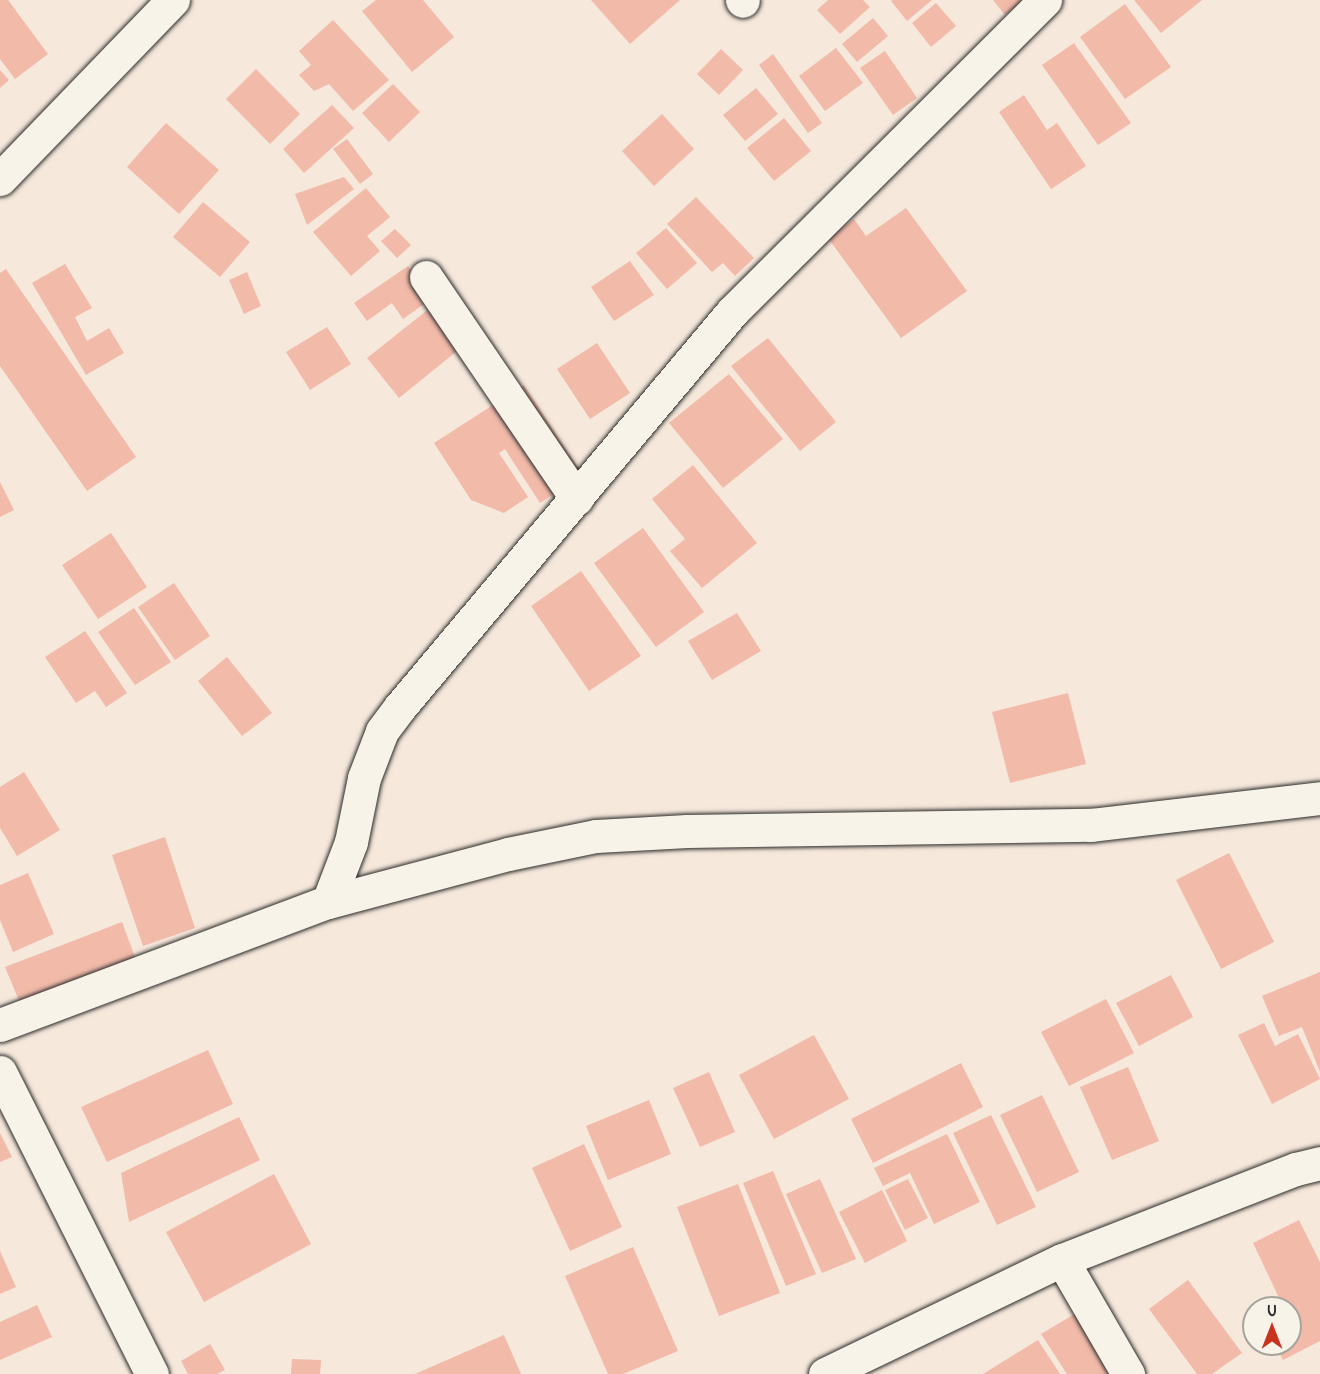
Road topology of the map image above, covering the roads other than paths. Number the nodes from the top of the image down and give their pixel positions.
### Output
1 (173, 0) edge
2 (1045, 0) edge
3 (0, 179) edge
4 (426, 277) dead end
5 (577, 499) junction
6 (1320, 798) edge
7 (328, 902) junction
8 (0, 1024) edge
9 (0, 1072) edge
10 (1320, 1163) edge
11 (1062, 1260) junction
12 (845, 1370) edge
13 (152, 1374) edge
14 (1128, 1374) edge

1 - 3 street
2 - 5 street
4 - 5 street
5 - 7 street
6 - 7 street
7 - 8 street
9 - 13 street
10 - 11 street
11 - 12 street
11 - 14 street

